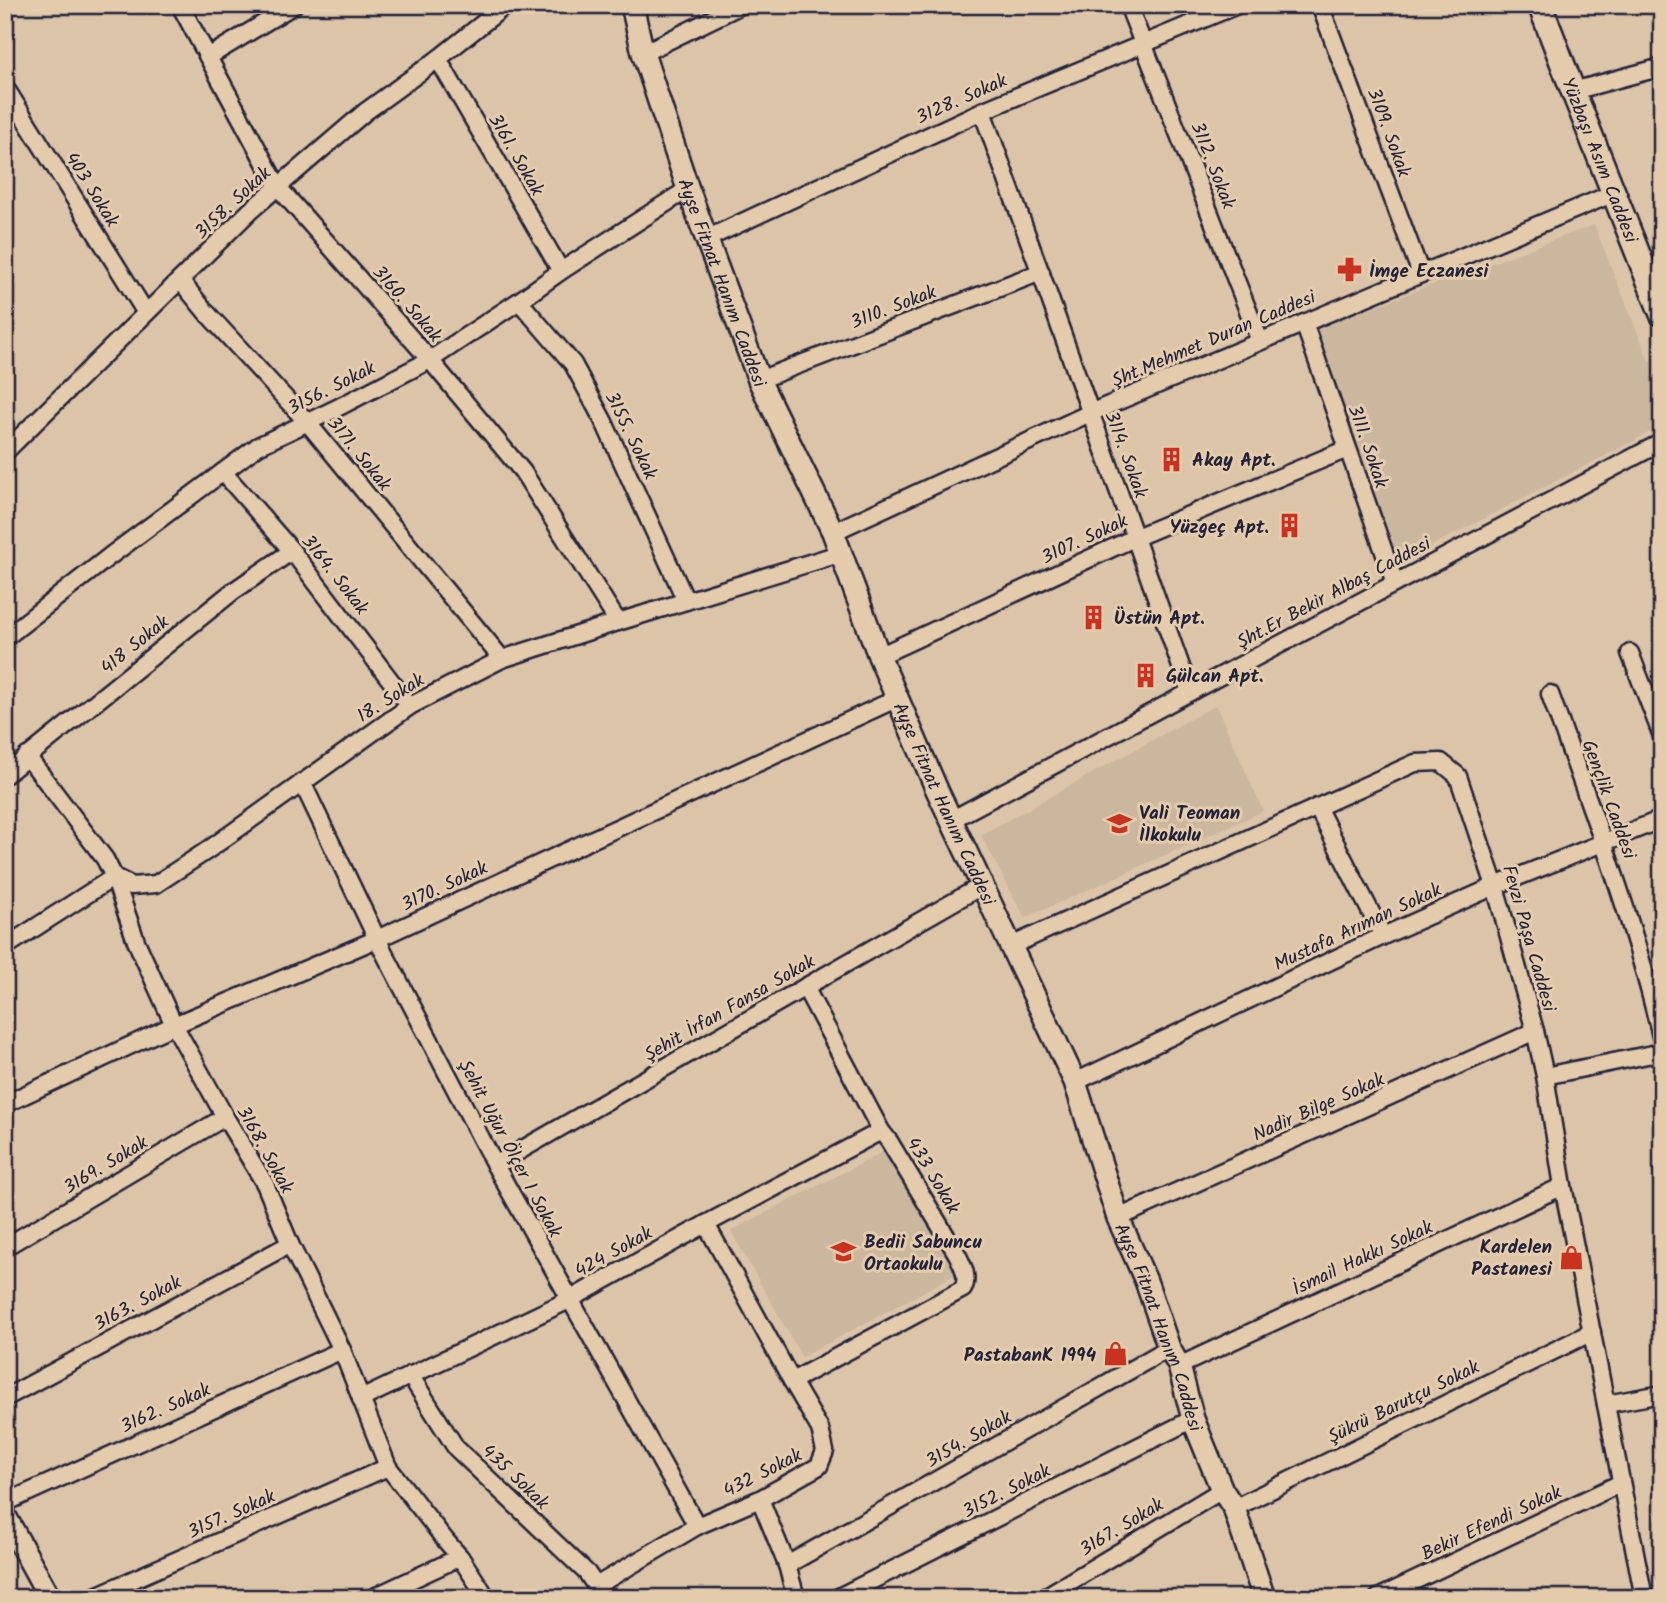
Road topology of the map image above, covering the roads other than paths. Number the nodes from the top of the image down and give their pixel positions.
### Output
1 (180, 5) edge
2 (294, 5) edge
3 (506, 5) edge
4 (632, 5) edge
5 (741, 5) edge
6 (1128, 5) edge
7 (1237, 5) edge
8 (1320, 5) edge
9 (1540, 5) edge
10 (1144, 44) junction
11 (643, 53) junction
12 (208, 57) junction
13 (438, 59) junction
14 (1662, 67) edge
15 (5, 88) edge
16 (1573, 92) junction
17 (982, 111) junction
18 (278, 187) junction
19 (688, 189) junction
20 (1614, 193) junction
21 (706, 239) junction
22 (561, 271) junction
23 (1041, 272) junction
24 (1420, 274) junction
25 (180, 280) junction
26 (519, 301) junction
27 (145, 313) junction
28 (1662, 314) edge
29 (1304, 323) junction
30 (1260, 341) junction
31 (430, 360) junction
32 (759, 380) junction
33 (1090, 412) junction
34 (307, 422) junction
35 (5, 429) edge
36 (1662, 442) edge
37 (10, 448) edge
38 (1347, 449) junction
39 (223, 472) junction
40 (834, 532) junction
41 (1134, 538) junction
42 (292, 551) junction
43 (842, 554) junction
44 (1395, 583) junction
45 (686, 601) junction
46 (618, 622) junction
47 (5, 638) edge
48 (1630, 653) dead end
49 (880, 656) junction
50 (502, 659) junction
51 (1189, 692) junction
52 (1550, 694) dead end
53 (898, 698) junction
54 (410, 706) junction
55 (1662, 736) edge
56 (27, 757) junction
57 (5, 775) edge
58 (302, 782) junction
59 (1317, 807) junction
60 (1662, 819) edge
61 (951, 820) junction
62 (1603, 842) junction
63 (114, 877) junction
64 (983, 885) junction
65 (1495, 886) junction
66 (1383, 936) junction
67 (377, 939) junction
68 (1010, 946) junction
69 (5, 947) edge
70 (805, 988) junction
71 (174, 1026) junction
72 (1535, 1031) junction
73 (1662, 1041) edge
74 (1662, 1052) edge
75 (1545, 1076) junction
76 (1075, 1082) junction
77 (5, 1104) edge
78 (225, 1117) junction
79 (881, 1131) junction
80 (495, 1165) junction
81 (1563, 1186) junction
82 (1118, 1218) junction
83 (706, 1224) junction
84 (290, 1244) junction
85 (5, 1247) edge
86 (569, 1300) junction
87 (1592, 1332) junction
88 (342, 1350) junction
89 (1174, 1357) junction
90 (411, 1375) junction
91 (792, 1381) junction
92 (1662, 1394) edge
93 (5, 1398) edge
94 (361, 1399) junction
95 (1606, 1404) junction
96 (1193, 1419) junction
97 (388, 1467) junction
98 (1621, 1483) junction
99 (761, 1499) junction
100 (1228, 1499) junction
101 (6, 1517) edge
102 (697, 1526) junction
103 (460, 1557) junction
104 (786, 1565) junction
105 (600, 1592) edge
106 (50, 1598) edge
107 (90, 1598) edge
108 (372, 1598) edge
109 (487, 1598) edge
110 (796, 1598) edge
111 (837, 1598) edge
112 (1043, 1598) edge
113 (1264, 1598) edge
114 (1378, 1598) edge
115 (1644, 1598) edge

1 - 12 street, 3160. Sokak
2 - 12 street
3 - 13 street, 3158. Sokak
4 - 11 street, Ayşe Fitnat Hanım Caddesi
5 - 11 street
6 - 10 street, 3112. Sokak
7 - 10 street, 3128. Sokak
8 - 24 street, 3109. Sokak
9 - 16 main road, Yüzbaşı Asım Caddesi
10 - 17 street, 3128. Sokak
10 - 30 street, 3112. Sokak
11 - 19 street, Ayşe Fitnat Hanım Caddesi
12 - 18 street, 3160. Sokak
13 - 18 street, 3158. Sokak
13 - 22 street, 3161. Sokak
14 - 16 street
15 - 27 street, 403 Sokak
16 - 20 main road, Yüzbaşı Asım Caddesi
17 - 21 street, 3128. Sokak
17 - 23 street, 3114. Sokak
18 - 25 street, 3158. Sokak
18 - 31 street, 3160. Sokak
19 - 21 street, Ayşe Fitnat Hanım Caddesi
19 - 22 street, 3156. Sokak
20 - 24 street, Şht.Mehmet Duran Caddesi
20 - 28 main road, Yüzbaşı Asım Caddesi
21 - 32 street, Ayşe Fitnat Hanım Caddesi
22 - 26 street, 3156. Sokak
23 - 32 street, 3110. Sokak
23 - 33 street, 3114. Sokak
24 - 29 street, Şht.Mehmet Duran Caddesi
25 - 27 street, 3158. Sokak
25 - 34 street, 3171. Sokak
26 - 31 street, 3156. Sokak
26 - 45 street, 3155. Sokak
27 - 37 street, 3158. Sokak
29 - 30 street, Şht.Mehmet Duran Caddesi
29 - 38 street, 3111. Sokak
30 - 33 street, Şht.Mehmet Duran Caddesi
31 - 34 street, 3156. Sokak
31 - 46 street, 3160. Sokak
32 - 40 street, Ayşe Fitnat Hanım Caddesi
33 - 40 street, Şht.Mehmet Duran Caddesi
33 - 41 street, 3114. Sokak
34 - 39 street, 3156. Sokak
34 - 50 street, 3171. Sokak
35 - 37 street
36 - 44 street, Şht.Er Bekir Albaş Caddesi
38 - 41 street, 3107. Sokak
38 - 44 street, 3111. Sokak
39 - 42 street, 3164. Sokak
39 - 47 street, 3156. Sokak
40 - 43 street, Ayşe Fitnat Hanım Caddesi
41 - 49 street, 3107. Sokak
41 - 51 street, 3114. Sokak
42 - 54 street, 3164. Sokak
42 - 56 street, 418 Sokak
43 - 45 street, 18. Sokak
43 - 49 street, Ayşe Fitnat Hanım Caddesi
44 - 51 street, Şht.Er Bekir Albaş Caddesi
45 - 46 street, 18. Sokak
46 - 50 street, 18. Sokak
48 - 55 street
49 - 53 street, Ayşe Fitnat Hanım Caddesi
50 - 54 street, 18. Sokak
51 - 61 street, Şht.Er Bekir Albaş Caddesi
52 - 62 street, Gençlik Caddesi
53 - 61 street, Ayşe Fitnat Hanım Caddesi
53 - 67 street, 3170. Sokak
54 - 58 street, 18. Sokak
56 - 57 street, 418 Sokak
56 - 63 street, 3168. Sokak
58 - 63 street, 18. Sokak
58 - 67 street, Şehit Uğur Ölçer 1 Sokak
59 - 65 street, Fevzi Paşa Caddesi
59 - 66 street
59 - 68 street, Fevzi Paşa Caddesi
60 - 62 street, Mustafa Arıman Sokak
61 - 64 street, Ayşe Fitnat Hanım Caddesi
62 - 65 street, Mustafa Arıman Sokak
62 - 73 street, Gençlik Caddesi
63 - 69 street
63 - 71 street, 3168. Sokak
64 - 68 street, Ayşe Fitnat Hanım Caddesi
64 - 70 street, Şehit İrfan Fansa Sokak
65 - 66 street, Mustafa Arıman Sokak
65 - 72 street, Fevzi Paşa Caddesi
66 - 76 street, Mustafa Arıman Sokak
67 - 71 street, 3170. Sokak
67 - 80 street, Şehit Uğur Ölçer 1 Sokak
68 - 76 street, Ayşe Fitnat Hanım Caddesi
70 - 79 street, 433 Sokak
70 - 80 street, Şehit İrfan Fansa Sokak
71 - 77 street, 3170. Sokak
71 - 78 street, 3168. Sokak
72 - 75 street, Fevzi Paşa Caddesi
72 - 82 street, Nadir Bilge Sokak
74 - 75 street
75 - 81 street, Fevzi Paşa Caddesi
76 - 82 street, Ayşe Fitnat Hanım Caddesi
78 - 84 street, 3168. Sokak
78 - 85 street, 3169. Sokak
79 - 83 street, 424 Sokak
79 - 91 street, 433 Sokak
80 - 86 street, Şehit Uğur Ölçer 1 Sokak
81 - 87 street, Fevzi Paşa Caddesi
81 - 89 street, İsmail Hakkı Sokak
82 - 89 street, Ayşe Fitnat Hanım Caddesi
83 - 86 street, 424 Sokak
83 - 91 street, 432 Sokak
84 - 88 street, 3168. Sokak
84 - 93 street, 3163. Sokak
86 - 90 street, 424 Sokak
86 - 102 street, Şehit Uğur Ölçer 1 Sokak
87 - 95 street, Fevzi Paşa Caddesi
87 - 100 street, Şükrü Barutçu Sokak
88 - 94 street, 3168. Sokak
88 - 101 street, 3162. Sokak
89 - 96 street, Ayşe Fitnat Hanım Caddesi
89 - 104 street, 3154. Sokak
90 - 94 street, 424 Sokak
90 - 105 street, 435 Sokak
91 - 99 street, 432 Sokak
92 - 95 street
94 - 97 street, 3168. Sokak
95 - 98 street, Fevzi Paşa Caddesi
96 - 100 street, Ayşe Fitnat Hanım Caddesi
96 - 111 street, 3152. Sokak
97 - 103 street, 3168. Sokak
97 - 107 street, 3157. Sokak
98 - 114 street, Bekir Efendi Sokak
98 - 115 street, Fevzi Paşa Caddesi
99 - 102 street, 432 Sokak
99 - 104 street
100 - 112 street, 3167. Sokak
100 - 113 street, Ayşe Fitnat Hanım Caddesi
101 - 106 street
102 - 105 street, 432 Sokak
103 - 108 street
103 - 109 street, 3168. Sokak
104 - 110 street

